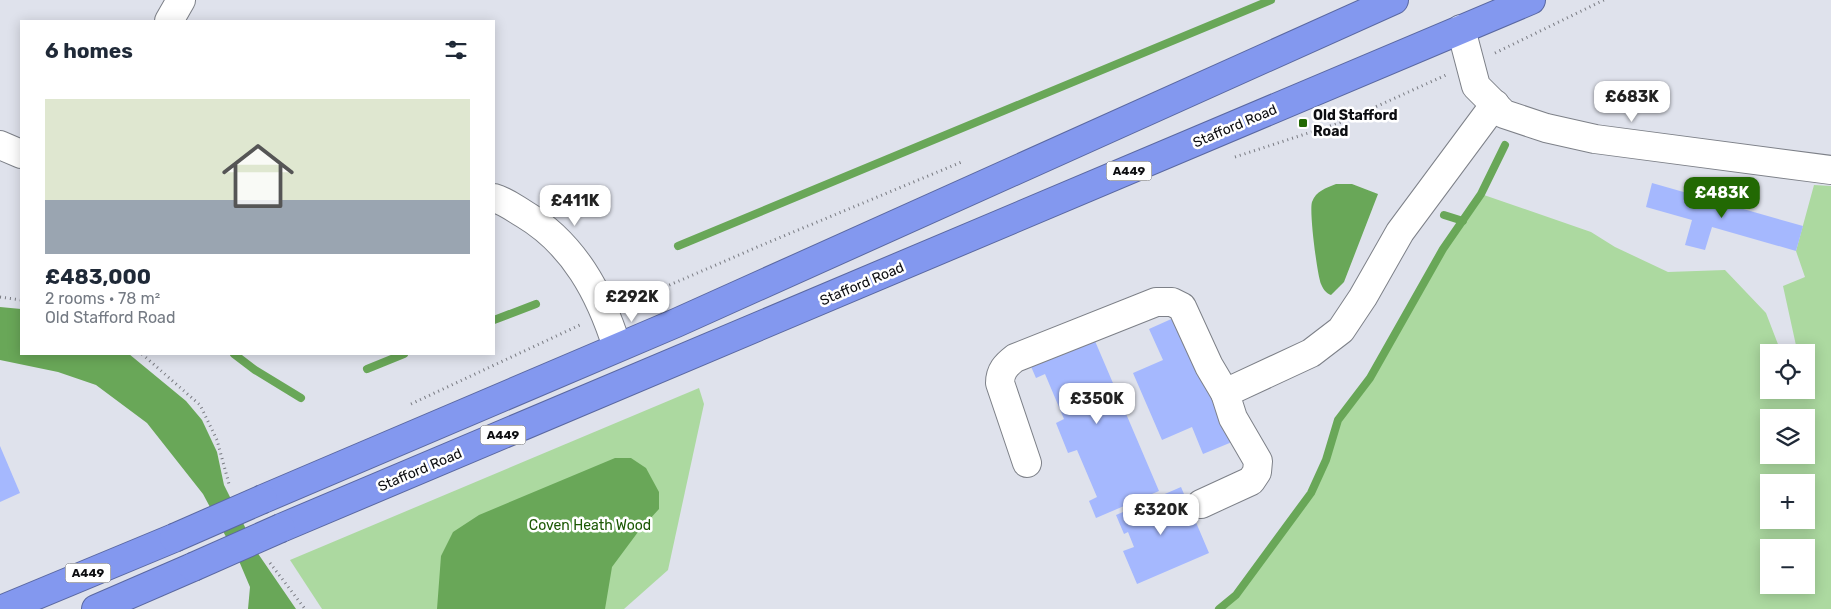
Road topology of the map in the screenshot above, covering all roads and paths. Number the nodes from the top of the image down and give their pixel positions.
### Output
1 (181, 0) edge
2 (1394, 0) edge
3 (1531, 0) edge
4 (1604, 0) edge
5 (170, 20) edge
6 (1461, 29) junction
7 (1528, 38) dead end
8 (1437, 79) dead end
9 (1495, 104) junction
10 (0, 145) edge
11 (20, 154) edge
12 (972, 158) dead end
13 (1230, 158) dead end
14 (1831, 170) edge
15 (495, 199) edge
16 (0, 298) edge
17 (20, 300) edge
18 (607, 312) junction
19 (618, 347) junction
20 (143, 355) edge
21 (443, 388) dead end
22 (1225, 393) junction
23 (1028, 463) dead end
24 (230, 486) dead end
25 (1201, 504) dead end
26 (268, 560) dead end
27 (2, 609) edge
28 (96, 609) edge
29 (305, 609) edge

1 - 5 street
2 - 19 highway, A449
3 - 6 highway, Stafford Road / A449
4 - 7 path
6 - 9 street
6 - 28 highway, Stafford Road / A449, bridge
8 - 13 path
9 - 14 street
9 - 22 street
10 - 11 street
12 - 18 path
15 - 18 street
16 - 17 path
18 - 19 street
18 - 21 path
19 - 27 highway, A449, bridge
20 - 24 path
22 - 23 street
22 - 25 street
26 - 29 path

